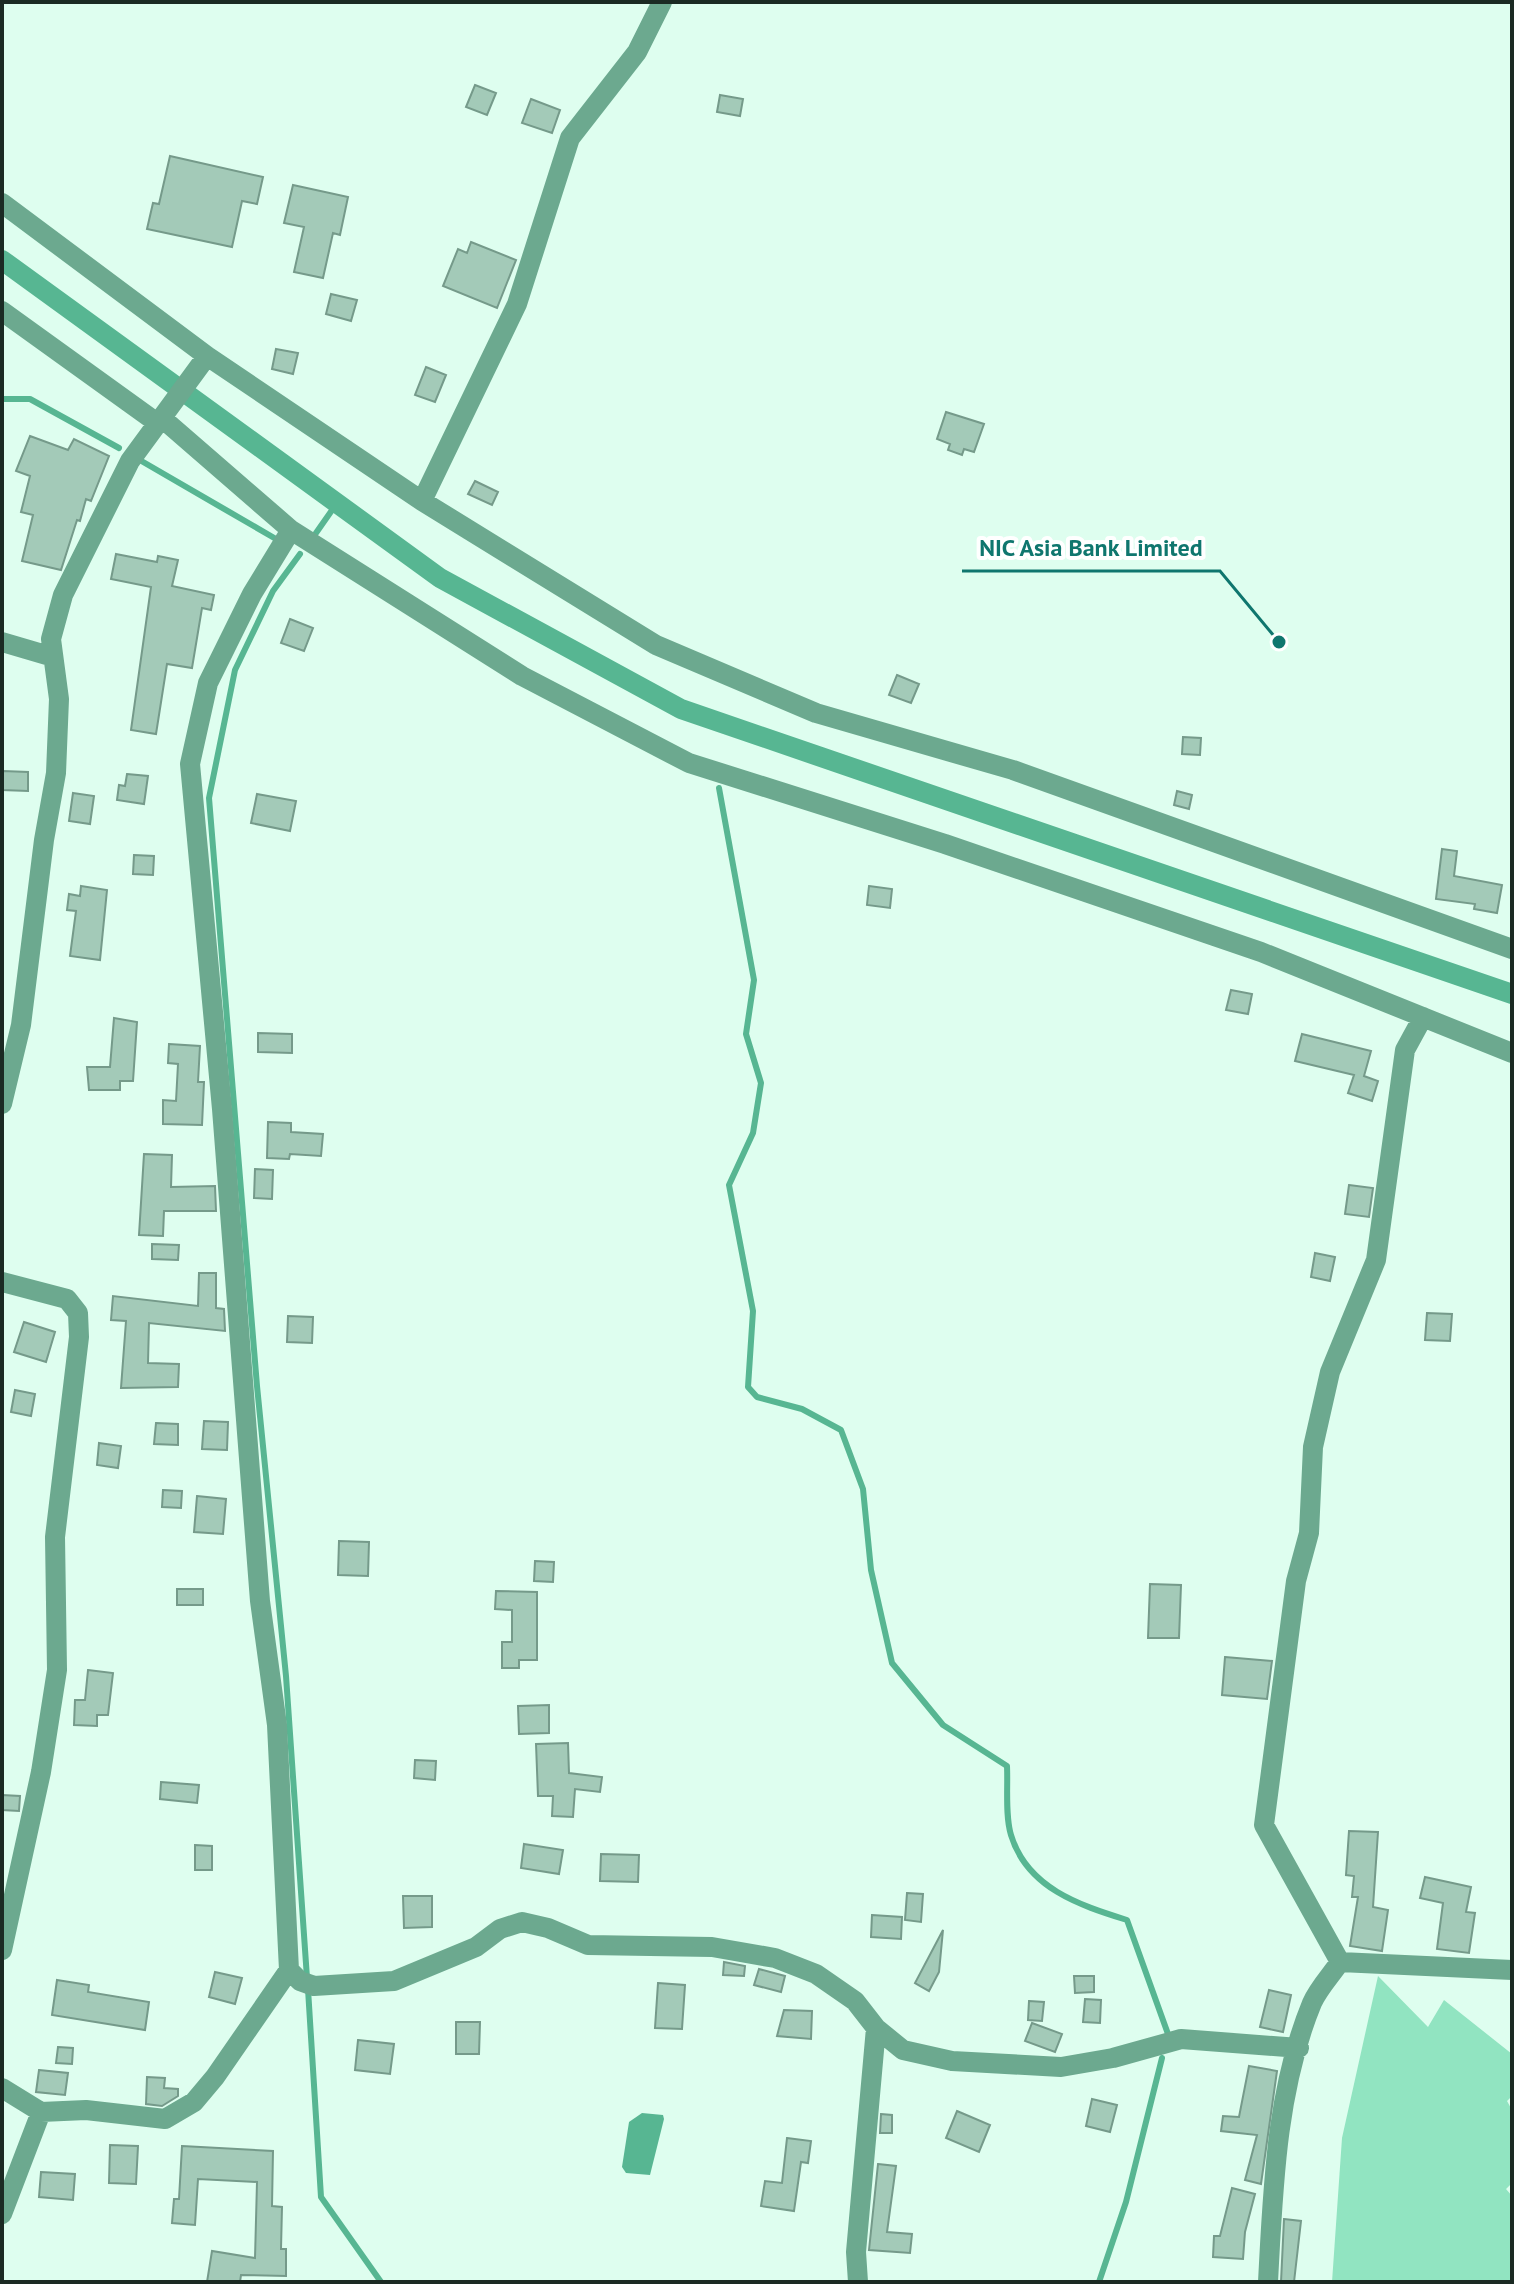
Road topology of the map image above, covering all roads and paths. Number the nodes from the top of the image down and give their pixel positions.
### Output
1 (662, 2) edge
2 (2, 203) edge
3 (2, 311) edge
4 (207, 356) junction
5 (164, 414) junction
6 (422, 501) junction
7 (291, 530) junction
8 (2, 642) edge
9 (53, 657) junction
10 (1512, 949) edge
11 (1423, 1017) junction
12 (11, 1023) edge
13 (1512, 1053) edge
14 (2, 1104) edge
15 (2, 1282) edge
16 (2, 1950) edge
17 (1340, 1962) junction
18 (1512, 1970) edge
19 (301, 1979) junction
20 (876, 2028) junction
21 (1299, 2048) junction
22 (2, 2088) edge
23 (41, 2112) junction
24 (2, 2214) edge
25 (858, 2282) edge
26 (1268, 2282) edge

1 - 6 street
2 - 4 street
3 - 5 street
4 - 5 street
4 - 6 street
5 - 7 street
5 - 9 street
6 - 10 street
7 - 11 street
7 - 19 street
8 - 9 street
9 - 12 street
11 - 13 street
11 - 17 street
12 - 14 street
15 - 16 street
17 - 18 street
17 - 21 street
19 - 20 street
19 - 23 street
20 - 21 street
20 - 25 street
21 - 26 street
22 - 23 street
23 - 24 street

